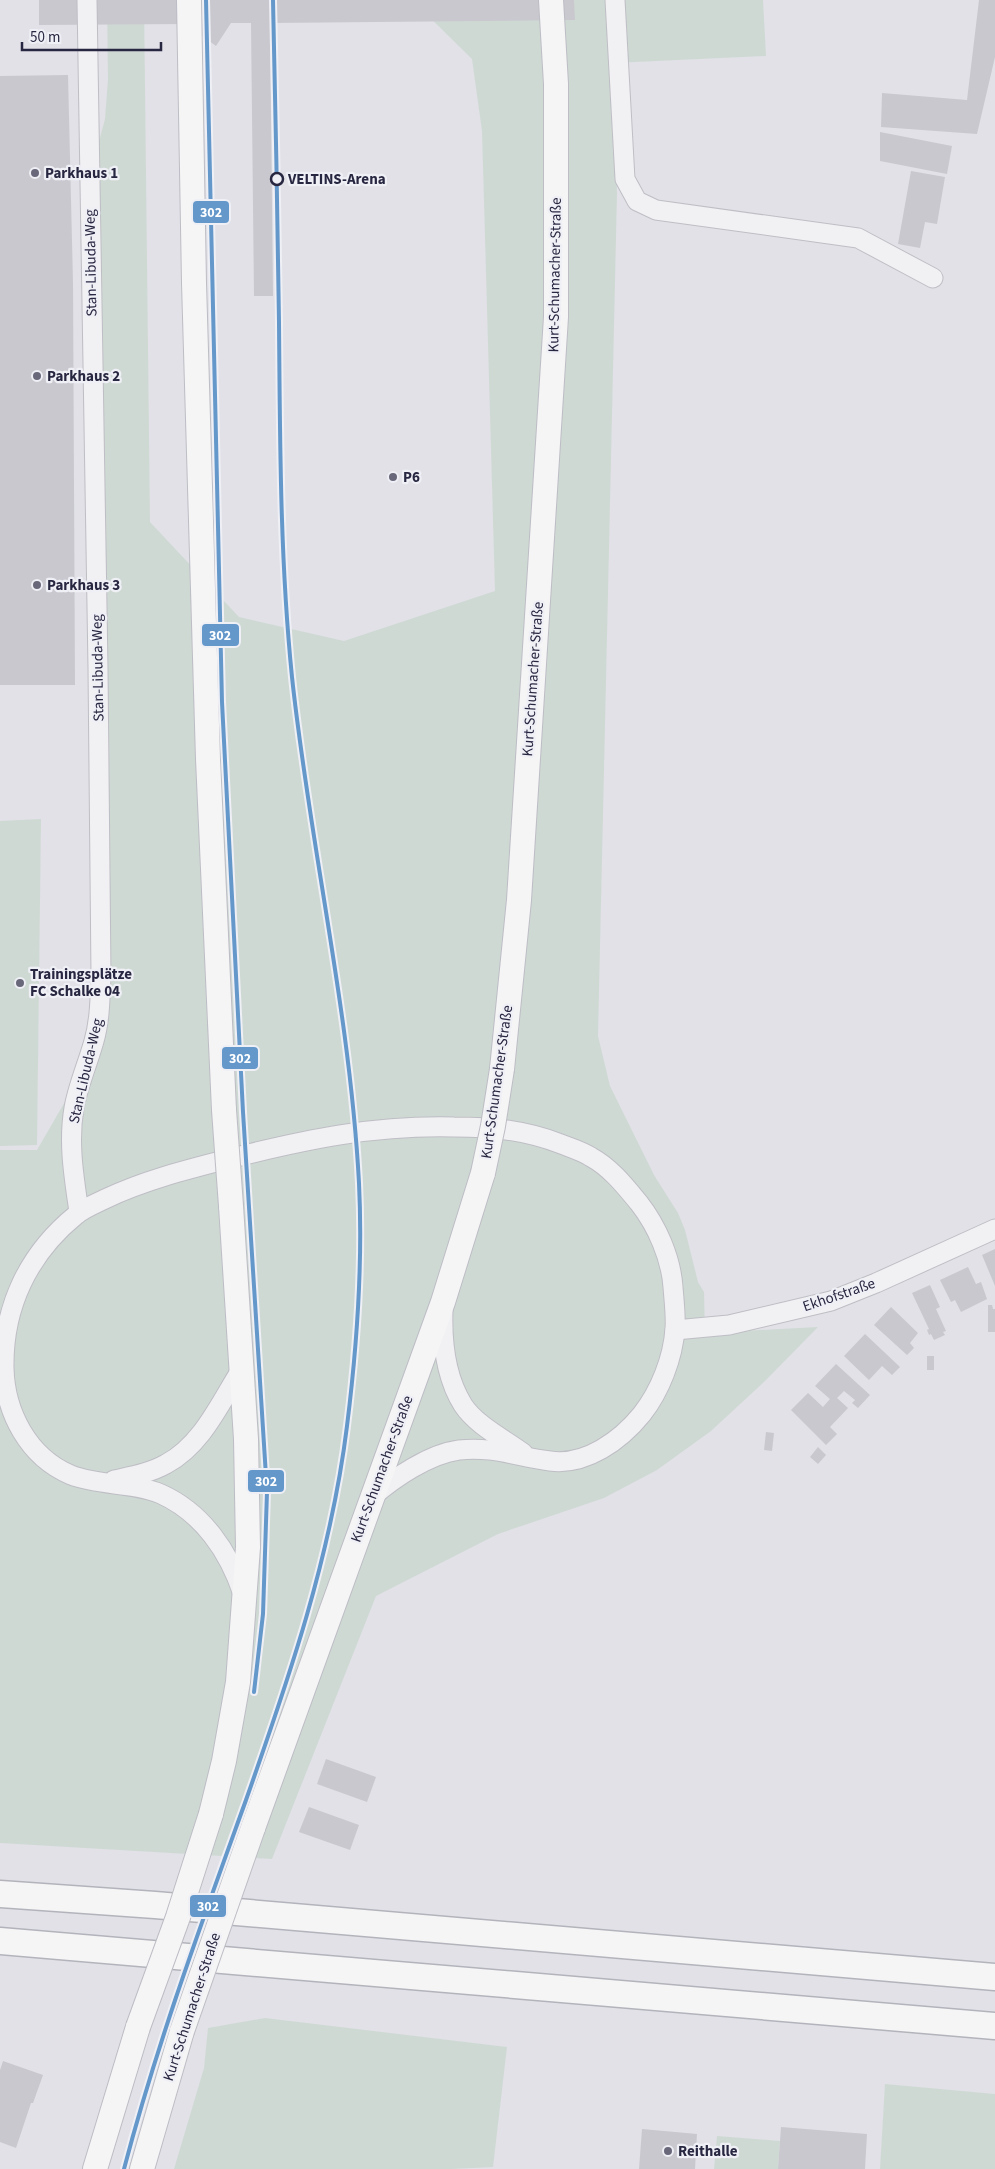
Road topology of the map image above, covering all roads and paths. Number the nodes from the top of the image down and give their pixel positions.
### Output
1 (87, 0) edge
2 (189, 0) edge
3 (551, 0) edge
4 (615, 0) edge
5 (933, 278) dead end
6 (80, 1212) junction
7 (995, 1229) edge
8 (8, 1292) edge
9 (443, 1302) junction
10 (675, 1330) junction
11 (241, 1370) junction
12 (528, 1456) junction
13 (106, 1482) junction
14 (371, 1498) junction
15 (245, 1600) junction
16 (0, 1894) edge
17 (0, 1941) edge
18 (995, 1977) edge
19 (995, 2026) edge
20 (95, 2169) edge
21 (142, 2169) edge

1 - 6 street, Stan-Libuda-Weg
2 - 11 main road, bridge
3 - 9 main road, Kurt-Schumacher-Straße, bridge
4 - 5 street
6 - 8 street
6 - 10 street
7 - 10 street, Ekhofstraße
8 - 13 street
9 - 12 street
9 - 14 main road, Kurt-Schumacher-Straße
10 - 12 street
11 - 13 street
11 - 15 main road
12 - 14 street
13 - 15 street
14 - 21 main road, Kurt-Schumacher-Straße, bridge
15 - 20 main road, bridge
16 - 18 highway
17 - 19 highway

